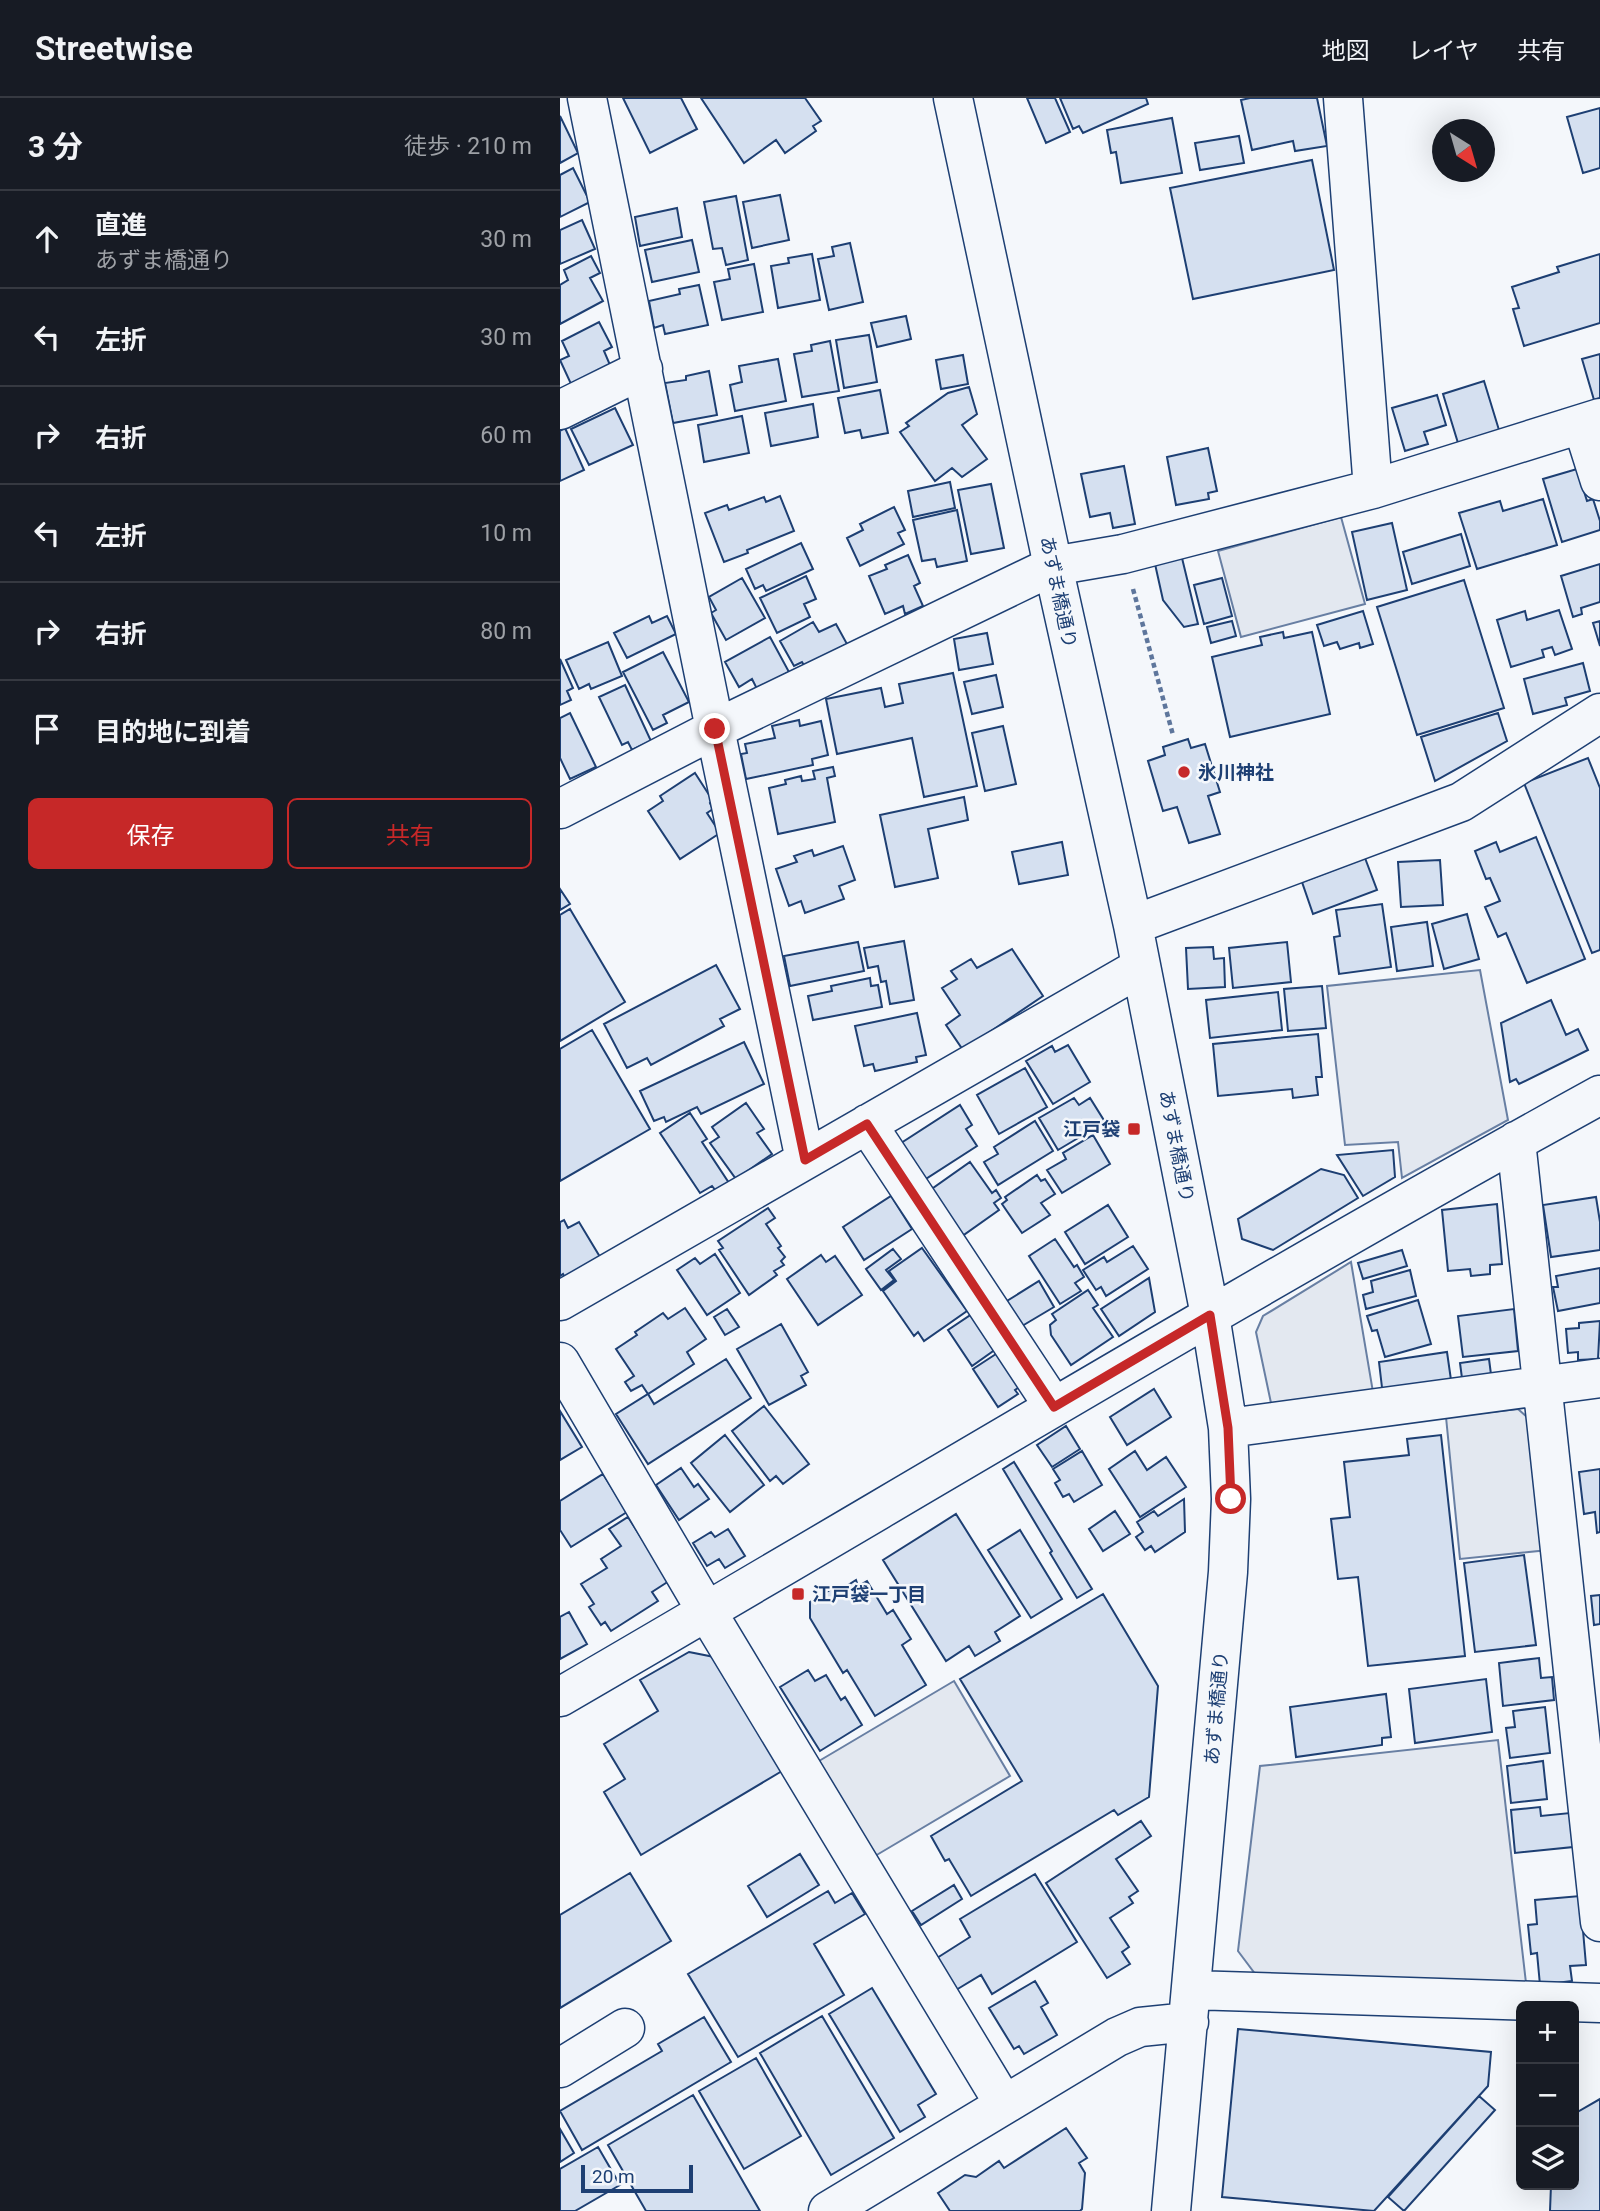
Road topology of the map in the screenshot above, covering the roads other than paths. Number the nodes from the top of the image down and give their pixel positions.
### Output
1 (587, 98) edge
2 (953, 98) edge
3 (1343, 98) edge
4 (643, 369) junction
5 (560, 410) edge
6 (1591, 421) edge
7 (1600, 481) edge
8 (1373, 489) junction
9 (1053, 566) junction
10 (1600, 713) edge
11 (715, 729) junction
12 (560, 809) edge
13 (1133, 925) junction
14 (1141, 967) junction
15 (1600, 1095) edge
16 (867, 1124) junction
17 (1516, 1141) junction
18 (805, 1160) junction
19 (560, 1301) edge
20 (1210, 1315) junction
21 (560, 1362) edge
22 (1600, 1378) edge
23 (1542, 1387) junction
24 (1054, 1407) junction
25 (1228, 1428) junction
26 (707, 1612) junction
27 (1588, 1689) edge
28 (560, 1697) edge
29 (1600, 1922) edge
30 (1600, 2003) edge
31 (1190, 2006) junction
32 (625, 2028) dead end
33 (560, 2067) edge
34 (1004, 2104) junction
35 (828, 2211) edge
36 (1171, 2211) edge

1 - 4 street
2 - 9 street, あずま橋通り
3 - 8 street
4 - 5 street
4 - 11 street
6 - 7 street
6 - 8 street
8 - 9 street
9 - 11 street
9 - 13 street, あずま橋通り
10 - 13 street
11 - 12 street
11 - 18 street
13 - 14 street, あずま橋通り
14 - 16 street
14 - 20 street, あずま橋通り
15 - 17 street
16 - 18 street
16 - 24 street
17 - 20 street
17 - 23 street
18 - 19 street
20 - 24 street
20 - 25 street, あずま橋通り
21 - 26 street
22 - 23 street
23 - 25 street
23 - 27 street
24 - 26 street
25 - 31 street, あずま橋通り
26 - 28 street
26 - 34 street
27 - 29 street
30 - 31 street
31 - 34 street
31 - 36 street, あずま橋通り
32 - 33 street
34 - 35 street

